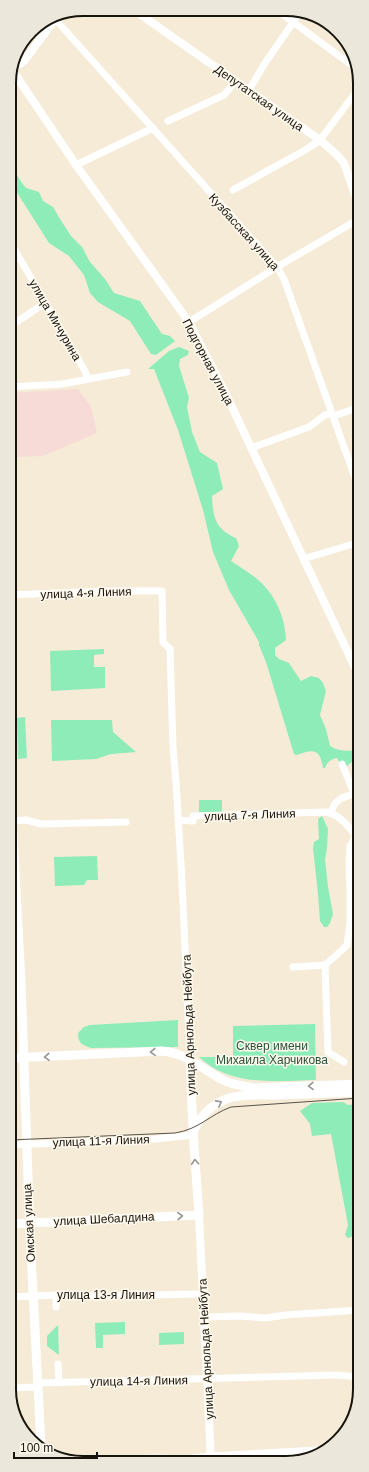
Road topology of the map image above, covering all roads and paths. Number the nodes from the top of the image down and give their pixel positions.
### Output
1 (142, 16) edge
2 (285, 16) edge
3 (297, 17) edge
4 (61, 20) edge
5 (294, 22) junction
6 (51, 25) edge
7 (350, 64) edge
8 (18, 65) edge
9 (16, 76) edge
10 (235, 82) junction
11 (249, 90) junction
12 (353, 96) edge
13 (168, 121) dead end
14 (153, 128) junction
15 (320, 140) junction
16 (76, 165) junction
17 (353, 189) edge
18 (233, 190) dead end
19 (353, 223) edge
20 (16, 252) edge
21 (277, 267) junction
22 (45, 303) junction
23 (16, 322) edge
24 (189, 322) junction
25 (127, 372) dead end
26 (88, 379) junction
27 (16, 387) edge
28 (353, 409) edge
29 (334, 416) junction
30 (251, 448) junction
31 (353, 469) edge
32 (353, 544) edge
33 (303, 559) junction
34 (162, 591) joint
35 (16, 595) edge
36 (353, 663) edge
37 (342, 764) dead end
38 (353, 792) edge
39 (353, 794) edge
40 (329, 812) junction
41 (178, 820) junction
42 (16, 821) edge
43 (126, 822) dead end
44 (353, 832) edge
45 (353, 843) edge
46 (16, 892) edge
47 (325, 965) junction
48 (293, 967) dead end
49 (16, 1058) edge
50 (23, 1058) junction
51 (190, 1060) junction
52 (344, 1062) dead end
53 (353, 1087) edge
54 (350, 1088) junction
55 (353, 1089) edge
56 (193, 1133) junction
57 (26, 1144) junction
58 (16, 1145) edge
59 (199, 1215) junction
60 (29, 1223) junction
61 (16, 1224) edge
62 (203, 1294) junction
63 (56, 1295) junction
64 (33, 1296) junction
65 (16, 1297) edge
66 (56, 1306) dead end
67 (353, 1310) edge
68 (204, 1317) junction
69 (58, 1364) dead end
70 (353, 1377) edge
71 (207, 1379) junction
72 (59, 1382) junction
73 (38, 1385) junction
74 (16, 1387) edge
75 (41, 1441) edge
76 (310, 1451) edge
77 (211, 1456) edge
78 (247, 1456) edge

1 - 10 street, Депутатская улица
2 - 5 street
3 - 5 street
4 - 14 street, Кузбасская улица
5 - 7 street
5 - 11 street
6 - 8 street
9 - 16 street, Подгорная улица
10 - 11 street, Депутатская улица
10 - 13 street
11 - 15 street, Депутатская улица
12 - 15 street
14 - 16 street
14 - 21 street, Кузбасская улица
15 - 17 street, Депутатская улица
15 - 18 street
16 - 24 street, Подгорная улица
19 - 21 street
20 - 22 street, улица Мичурина
21 - 24 street
21 - 29 street, Кузбасская улица
22 - 23 street
22 - 26 street, улица Мичурина
24 - 30 street, Подгорная улица
25 - 26 street
26 - 27 street
28 - 29 street
29 - 30 street
29 - 31 street, Кузбасская улица
30 - 33 street, Подгорная улица
32 - 33 street
33 - 36 street, Подгорная улица
34 - 35 street, улица 4-я Линия
34 - 41 street, улица Арнольда Нейбута
37 - 38 street
39 - 40 street
40 - 41 street, улица 7-я Линия
40 - 44 street
41 - 51 street, улица Арнольда Нейбута
42 - 43 street
45 - 47 street
46 - 50 main road, Омская улица
47 - 48 street
47 - 52 street
49 - 50 main road
51 -> 50 main road
50 - 57 main road, Омская улица
54 -> 51 main road
51 - 56 main road, улица Арнольда Нейбута
53 - 54 main road
54 - 55 main road
56 -> 54 main road
56 - 57 street, улица 11-я Линия
59 -> 56 main road, улица Арнольда Нейбута
57 - 58 street, улица 11-я Линия
57 - 60 main road, Омская улица
60 -> 59 main road, улица Шебалдина
59 - 62 street, улица Арнольда Нейбута
60 - 61 main road, улица Шебалдина
60 - 64 main road, Омская улица
62 - 63 street, улица 13-я Линия
62 - 68 street, улица Арнольда Нейбута
63 - 64 street, улица 13-я Линия
63 - 66 street
64 - 65 street, улица 13-я Линия
64 - 73 main road, Омская улица
67 - 68 street
68 - 71 street, улица Арнольда Нейбута
69 - 72 street
70 - 71 street, улица 14-я Линия
71 - 72 street, улица 14-я Линия
71 - 77 street, улица Арнольда Нейбута
72 - 73 street, улица 14-я Линия
73 - 74 street, улица 14-я Линия
73 - 75 main road, Омская улица
76 - 78 street

